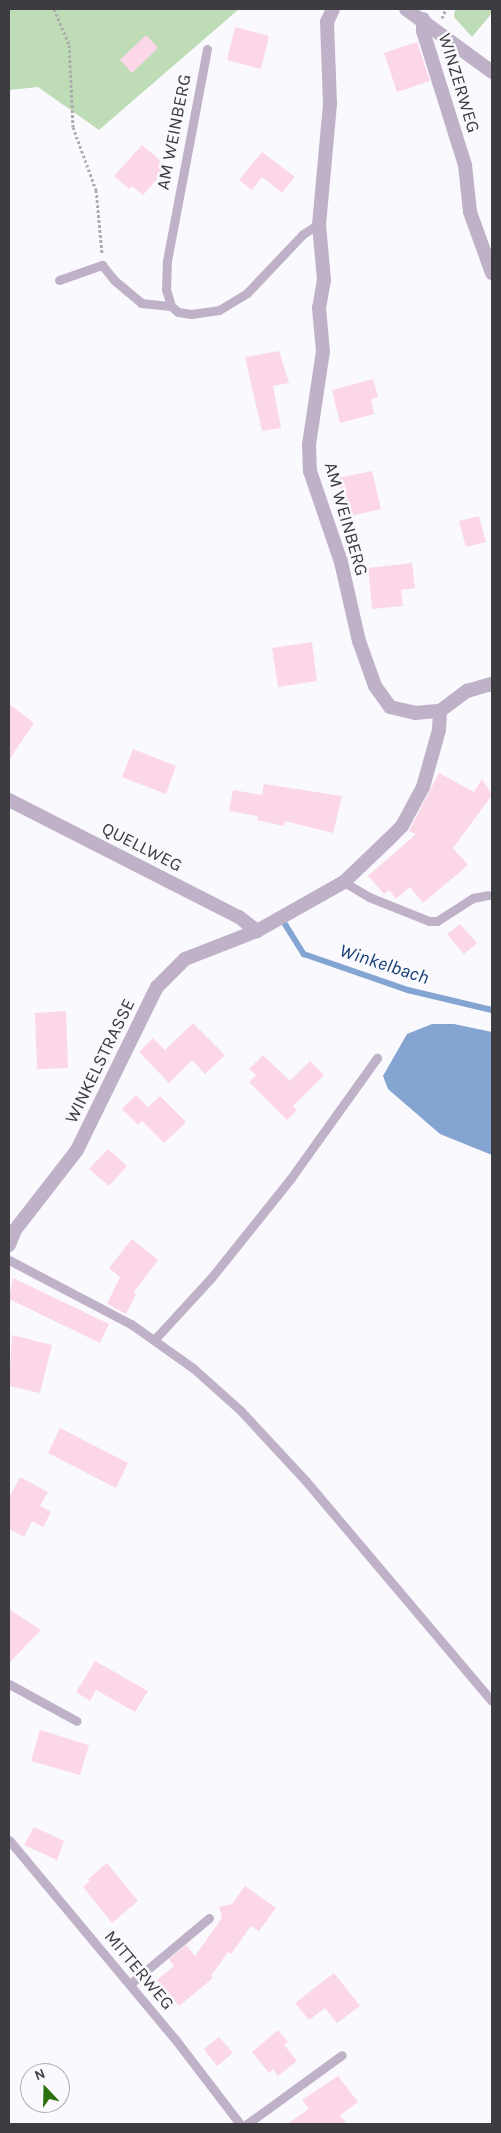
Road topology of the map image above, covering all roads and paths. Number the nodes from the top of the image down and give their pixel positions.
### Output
1 (54, 9) edge
2 (333, 9) edge
3 (406, 9) edge
4 (423, 19) junction
5 (207, 49) dead end
6 (492, 72) edge
7 (319, 224) junction
8 (102, 265) junction
9 (492, 273) edge
10 (60, 280) dead end
11 (171, 306) junction
12 (492, 684) edge
13 (440, 711) junction
14 (9, 800) edge
15 (344, 882) junction
16 (488, 895) dead end
17 (256, 931) junction
18 (377, 1058) dead end
19 (12, 1227) edge
20 (9, 1245) edge
21 (9, 1260) edge
22 (154, 1340) junction
23 (9, 1684) edge
24 (492, 1701) edge
25 (77, 1721) dead end
26 (9, 1840) edge
27 (209, 1918) dead end
28 (130, 1984) junction
29 (342, 2055) dead end
30 (240, 2124) edge
31 (247, 2124) edge

1 - 8 path
2 - 7 street, AM WEINBERG
3 - 4 street
4 - 6 street
4 - 9 street, WINZERWEG
5 - 11 lane, AM WEINBERG
7 - 11 lane
7 - 13 street, AM WEINBERG
8 - 10 lane
8 - 11 lane
12 - 13 street
13 - 15 street, WINKELSTRASSE
14 - 17 street, QUELLWEG
15 - 16 lane
15 - 17 street, WINKELSTRASSE
17 - 19 street, WINKELSTRASSE
18 - 22 lane
19 - 20 street, WINKELSTRASSE
21 - 22 lane
22 - 24 lane
23 - 25 lane
26 - 28 lane, MITTERWEG
27 - 28 lane
28 - 30 lane, MITTERWEG
29 - 31 lane

